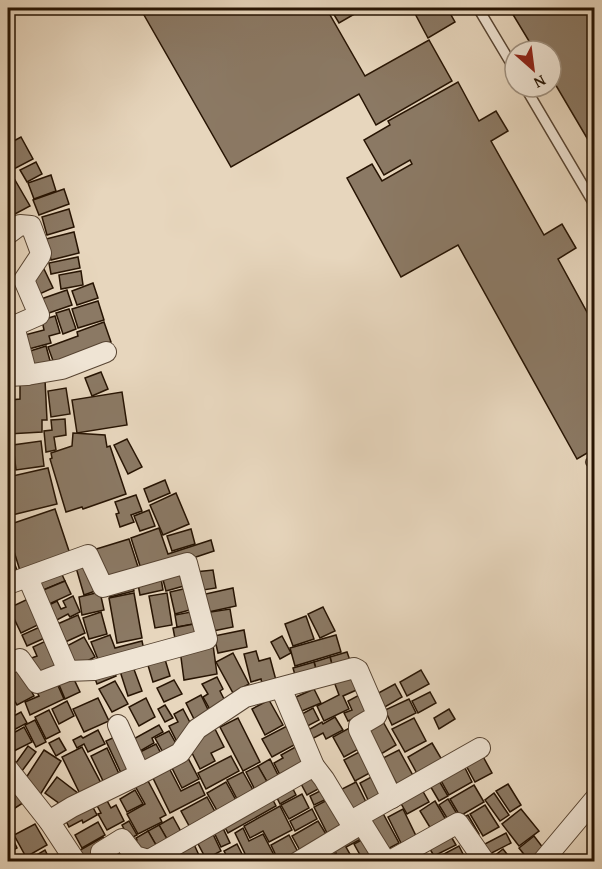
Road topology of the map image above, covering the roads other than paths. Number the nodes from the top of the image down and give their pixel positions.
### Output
1 (478, 8) edge
2 (503, 50) edge
3 (532, 99) edge
4 (594, 204) edge
5 (8, 234) edge
6 (106, 352) dead end
7 (27, 375) junction
8 (8, 376) edge
9 (28, 578) junction
10 (8, 584) edge
11 (8, 664) edge
12 (68, 671) junction
13 (281, 688) junction
14 (118, 725) dead end
15 (480, 748) dead end
16 (314, 766) junction
17 (8, 769) edge
18 (140, 774) junction
19 (392, 798) junction
20 (594, 800) edge
21 (49, 821) junction
22 (357, 826) junction
23 (76, 861) edge
24 (104, 861) edge
25 (298, 861) edge
26 (387, 861) edge
27 (485, 861) edge
28 (542, 861) edge

1 - 2 lane
3 - 4 lane
5 - 7 street
6 - 7 street
7 - 8 street
9 - 10 street
9 - 12 street
9 - 12 street
11 - 12 street
13 - 16 street
13 - 18 street
13 - 19 street
14 - 18 street
15 - 19 street
16 - 22 street
16 - 24 street
17 - 21 street
18 - 21 street
19 - 22 street
20 - 28 street
21 - 23 street
22 - 25 street
22 - 26 street
26 - 27 street

